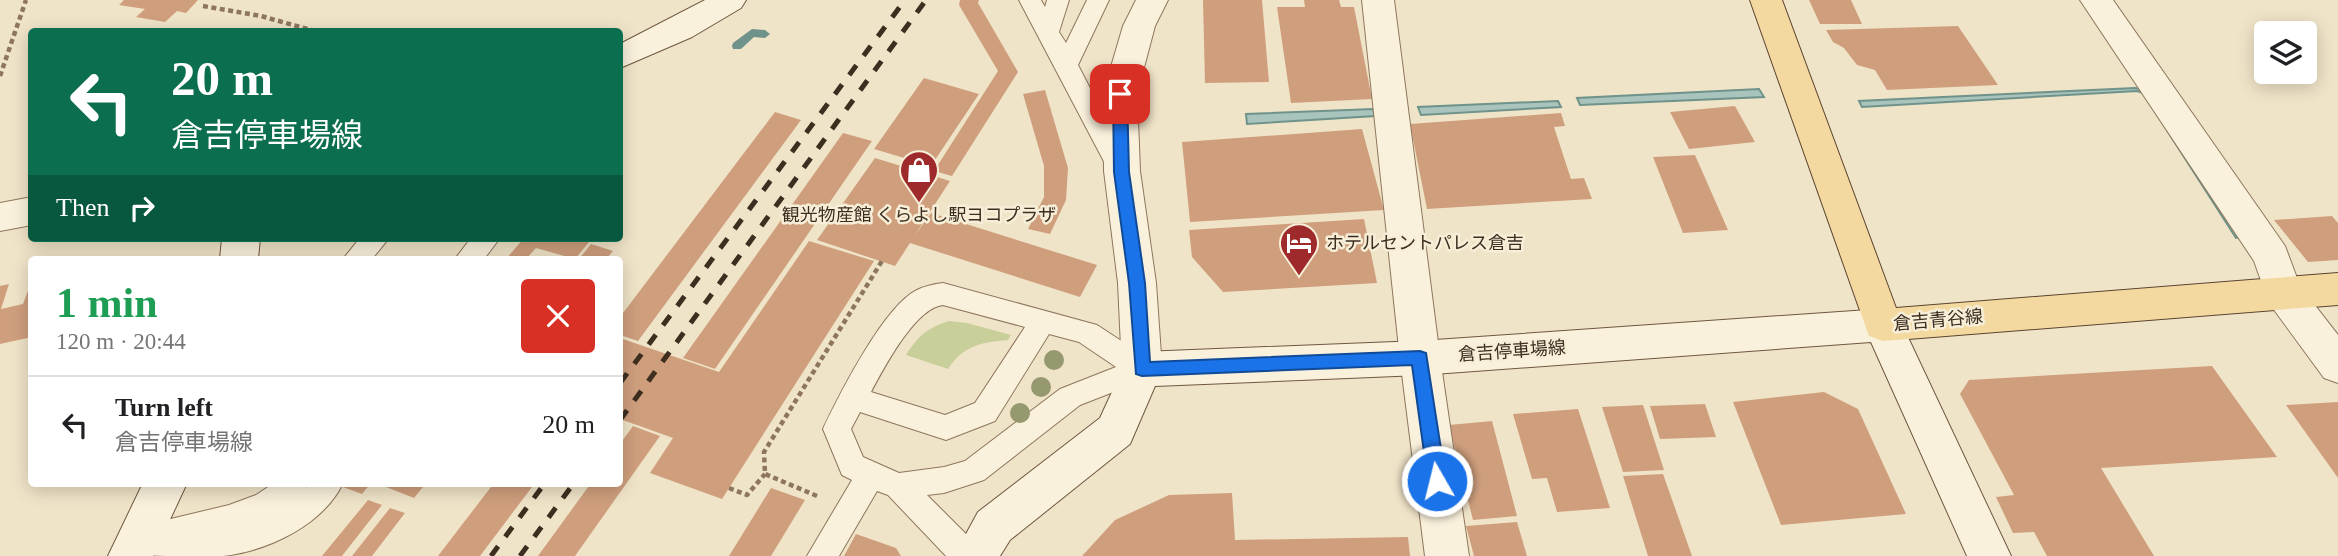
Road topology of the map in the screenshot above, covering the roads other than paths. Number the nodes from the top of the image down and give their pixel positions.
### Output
1 (730, 0) edge
2 (1030, 0) edge
3 (1058, 0) edge
4 (1098, 0) edge
5 (1153, 0) edge
6 (1378, 0) edge
7 (1766, 0) edge
8 (2096, 0) edge
9 (1048, 32) junction
10 (623, 56) edge
11 (1067, 65) junction
12 (1122, 172) junction
13 (28, 212) edge
14 (0, 217) edge
15 (372, 242) edge
16 (483, 242) edge
17 (359, 256) edge
18 (471, 256) edge
19 (2338, 289) edge
20 (2283, 292) junction
21 (1043, 321) junction
22 (1883, 325) junction
23 (1420, 358) junction
24 (2338, 366) edge
25 (1142, 369) junction
26 (853, 398) junction
27 (871, 474) junction
28 (898, 486) junction
29 (163, 487) edge
30 (291, 487) edge
31 (325, 487) edge
32 (134, 549) edge
33 (822, 556) edge
34 (962, 556) edge
35 (976, 556) edge
36 (1447, 556) edge
37 (1989, 556) edge

1 - 10 street
2 - 9 lane
3 - 9 lane
4 - 11 lane
5 - 12 street
6 - 23 street
7 - 22 main road, 倉吉青谷線
8 - 20 street
9 - 11 lane
11 - 12 lane
12 - 25 street
13 - 14 street
15 - 17 lane
16 - 18 lane
19 - 20 main road, 倉吉青谷線
20 - 22 main road, 倉吉青谷線
20 - 24 street
21 - 25 lane
21 - 26 lane
21 - 26 lane
22 - 23 street, 倉吉停車場線
22 - 37 street
23 - 25 street, 倉吉停車場線
23 - 36 street
25 - 28 lane
25 - 35 street
26 - 27 lane
27 - 28 lane
27 - 33 lane
28 - 34 lane
29 - 32 street
30 - 32 lane
31 - 32 lane

